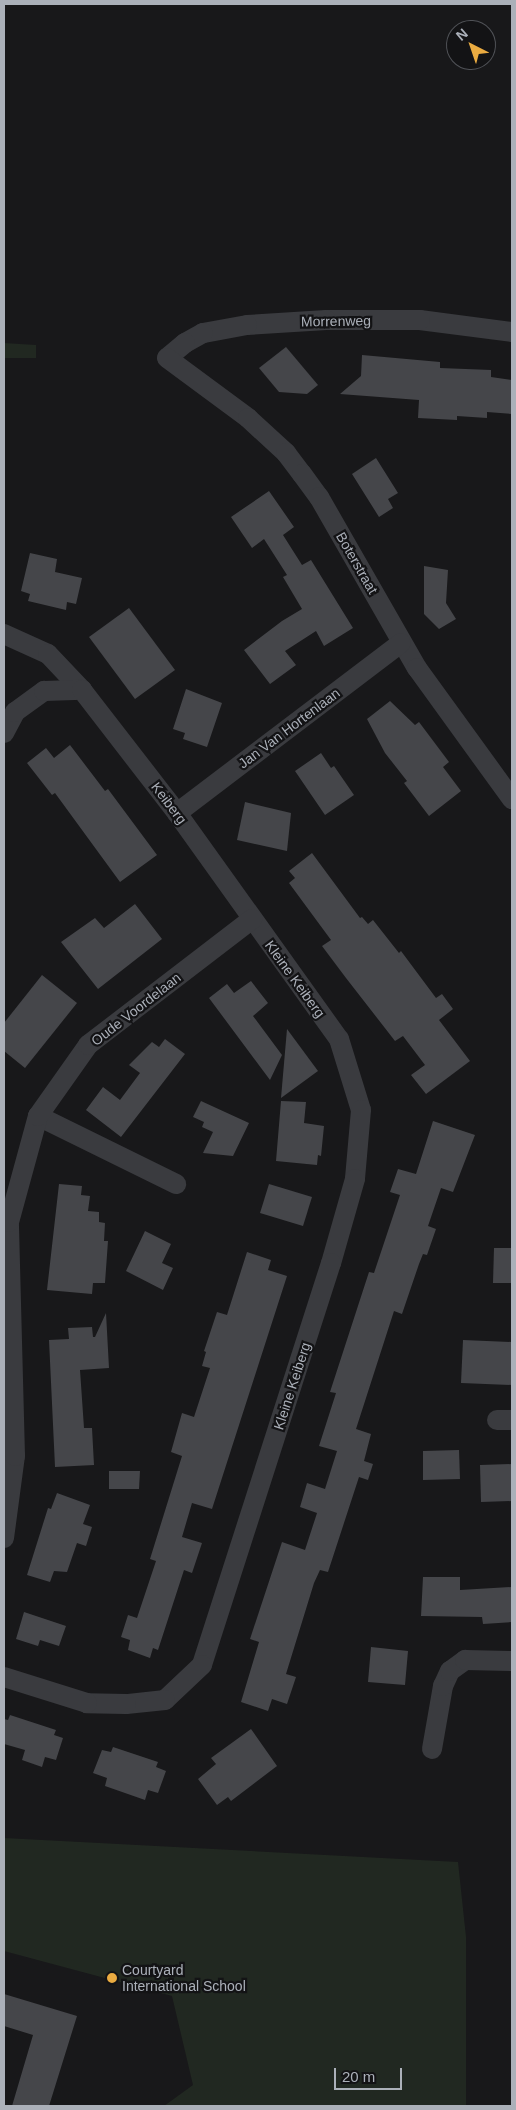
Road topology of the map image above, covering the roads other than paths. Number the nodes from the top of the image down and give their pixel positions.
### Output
1 (512, 332) edge
2 (167, 358) joint
3 (4, 634) edge
4 (401, 643) junction
5 (82, 690) junction
6 (4, 733) edge
7 (512, 799) edge
8 (177, 813) junction
9 (252, 919) junction
10 (38, 1116) junction
11 (176, 1184) dead end
12 (5, 1532) edge
13 (512, 1661) edge
14 (4, 1677) edge
15 (432, 1750) dead end

1 - 2 street, Morrenweg
2 - 4 street, Boterstraat
3 - 5 street, Keiberg
4 - 7 street, Boterstraat
4 - 8 street, Jan Van Hortenlaan
5 - 6 street
5 - 8 street, Keiberg
8 - 9 street, Keiberg
9 - 10 street, Oude Voordelaan
9 - 14 street, Kleine Keiberg
10 - 11 street
10 - 12 street, Oude Voordelaan
13 - 15 street

